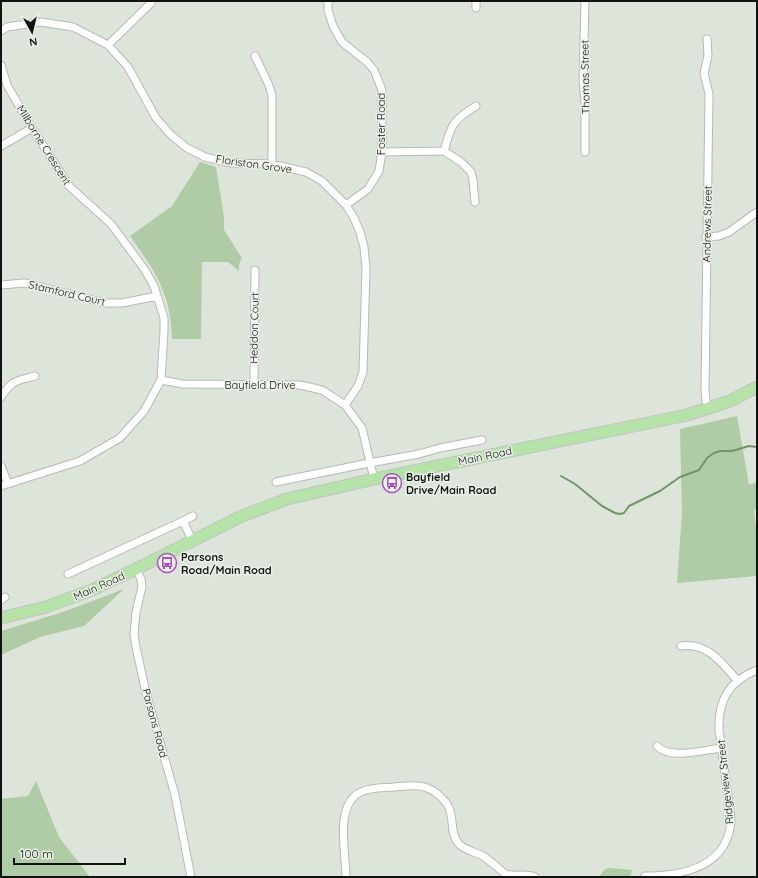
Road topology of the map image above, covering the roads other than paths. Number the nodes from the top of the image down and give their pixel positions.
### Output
1 (328, 1) edge
2 (585, 1) edge
3 (151, 3) dead end
4 (1, 31) edge
5 (707, 39) dead end
6 (108, 45) junction
7 (255, 56) dead end
8 (1, 65) edge
9 (476, 106) dead end
10 (32, 128) junction
11 (1, 146) edge
12 (444, 150) junction
13 (382, 152) junction
14 (585, 152) dead end
15 (272, 164) junction
16 (475, 202) dead end
17 (346, 205) junction
18 (757, 212) edge
19 (706, 237) junction
20 (255, 270) dead end
21 (1, 285) edge
22 (157, 296) junction
23 (35, 376) dead end
24 (161, 380) junction
25 (254, 385) junction
26 (757, 387) edge
27 (1, 397) edge
28 (345, 405) junction
29 (709, 409) junction
30 (482, 440) dead end
31 (371, 463) junction
32 (1, 466) edge
33 (374, 479) junction
34 (276, 482) dead end
35 (4, 485) edge
36 (193, 516) dead end
37 (183, 521) junction
38 (192, 540) junction
39 (136, 569) junction
40 (68, 574) dead end
41 (1, 618) edge
42 (681, 646) dead end
43 (757, 670) edge
44 (737, 680) junction
45 (657, 746) dead end
46 (721, 748) junction
47 (507, 876) edge
48 (645, 876) dead end
49 (191, 877) edge
50 (346, 877) edge
51 (535, 877) edge

1 - 13 street, Foster Road
2 - 14 street, Thomas Street
3 - 6 street
4 - 6 street, Floriston Grove
5 - 19 street, Andrews Street
6 - 15 street, Floriston Grove
7 - 15 street
8 - 10 street, Milborne Crescent
9 - 12 street
10 - 11 street
10 - 22 street, Milborne Crescent
12 - 13 street
12 - 16 street
13 - 17 street, Foster Road
15 - 17 street, Floriston Grove
17 - 28 street, Floriston Grove
18 - 19 street
19 - 29 street, Andrews Street
20 - 25 street, Heddon Court
21 - 22 street, Stamford Court
22 - 24 street, Milborne Crescent
23 - 27 street
24 - 25 street, Bayfield Drive
24 - 35 street, Milborne Crescent
25 - 28 street, Bayfield Drive
26 - 29 main road, Main Road
28 - 31 street, Bayfield Drive
29 - 33 main road, Main Road
30 - 31 street, Main Road
31 - 33 street, Bayfield Drive
31 - 34 street, Main Road
32 - 35 street
33 - 38 main road, Main Road
36 - 37 street
37 - 38 street
37 - 40 street
38 - 39 main road, Main Road
39 - 41 main road, Main Road
39 - 49 street, Parsons Road
42 - 44 street
43 - 44 street, Ridgeview Street
44 - 46 street, Ridgeview Street
45 - 46 street
46 - 48 street, Ridgeview Street
47 - 50 street
47 - 51 street

